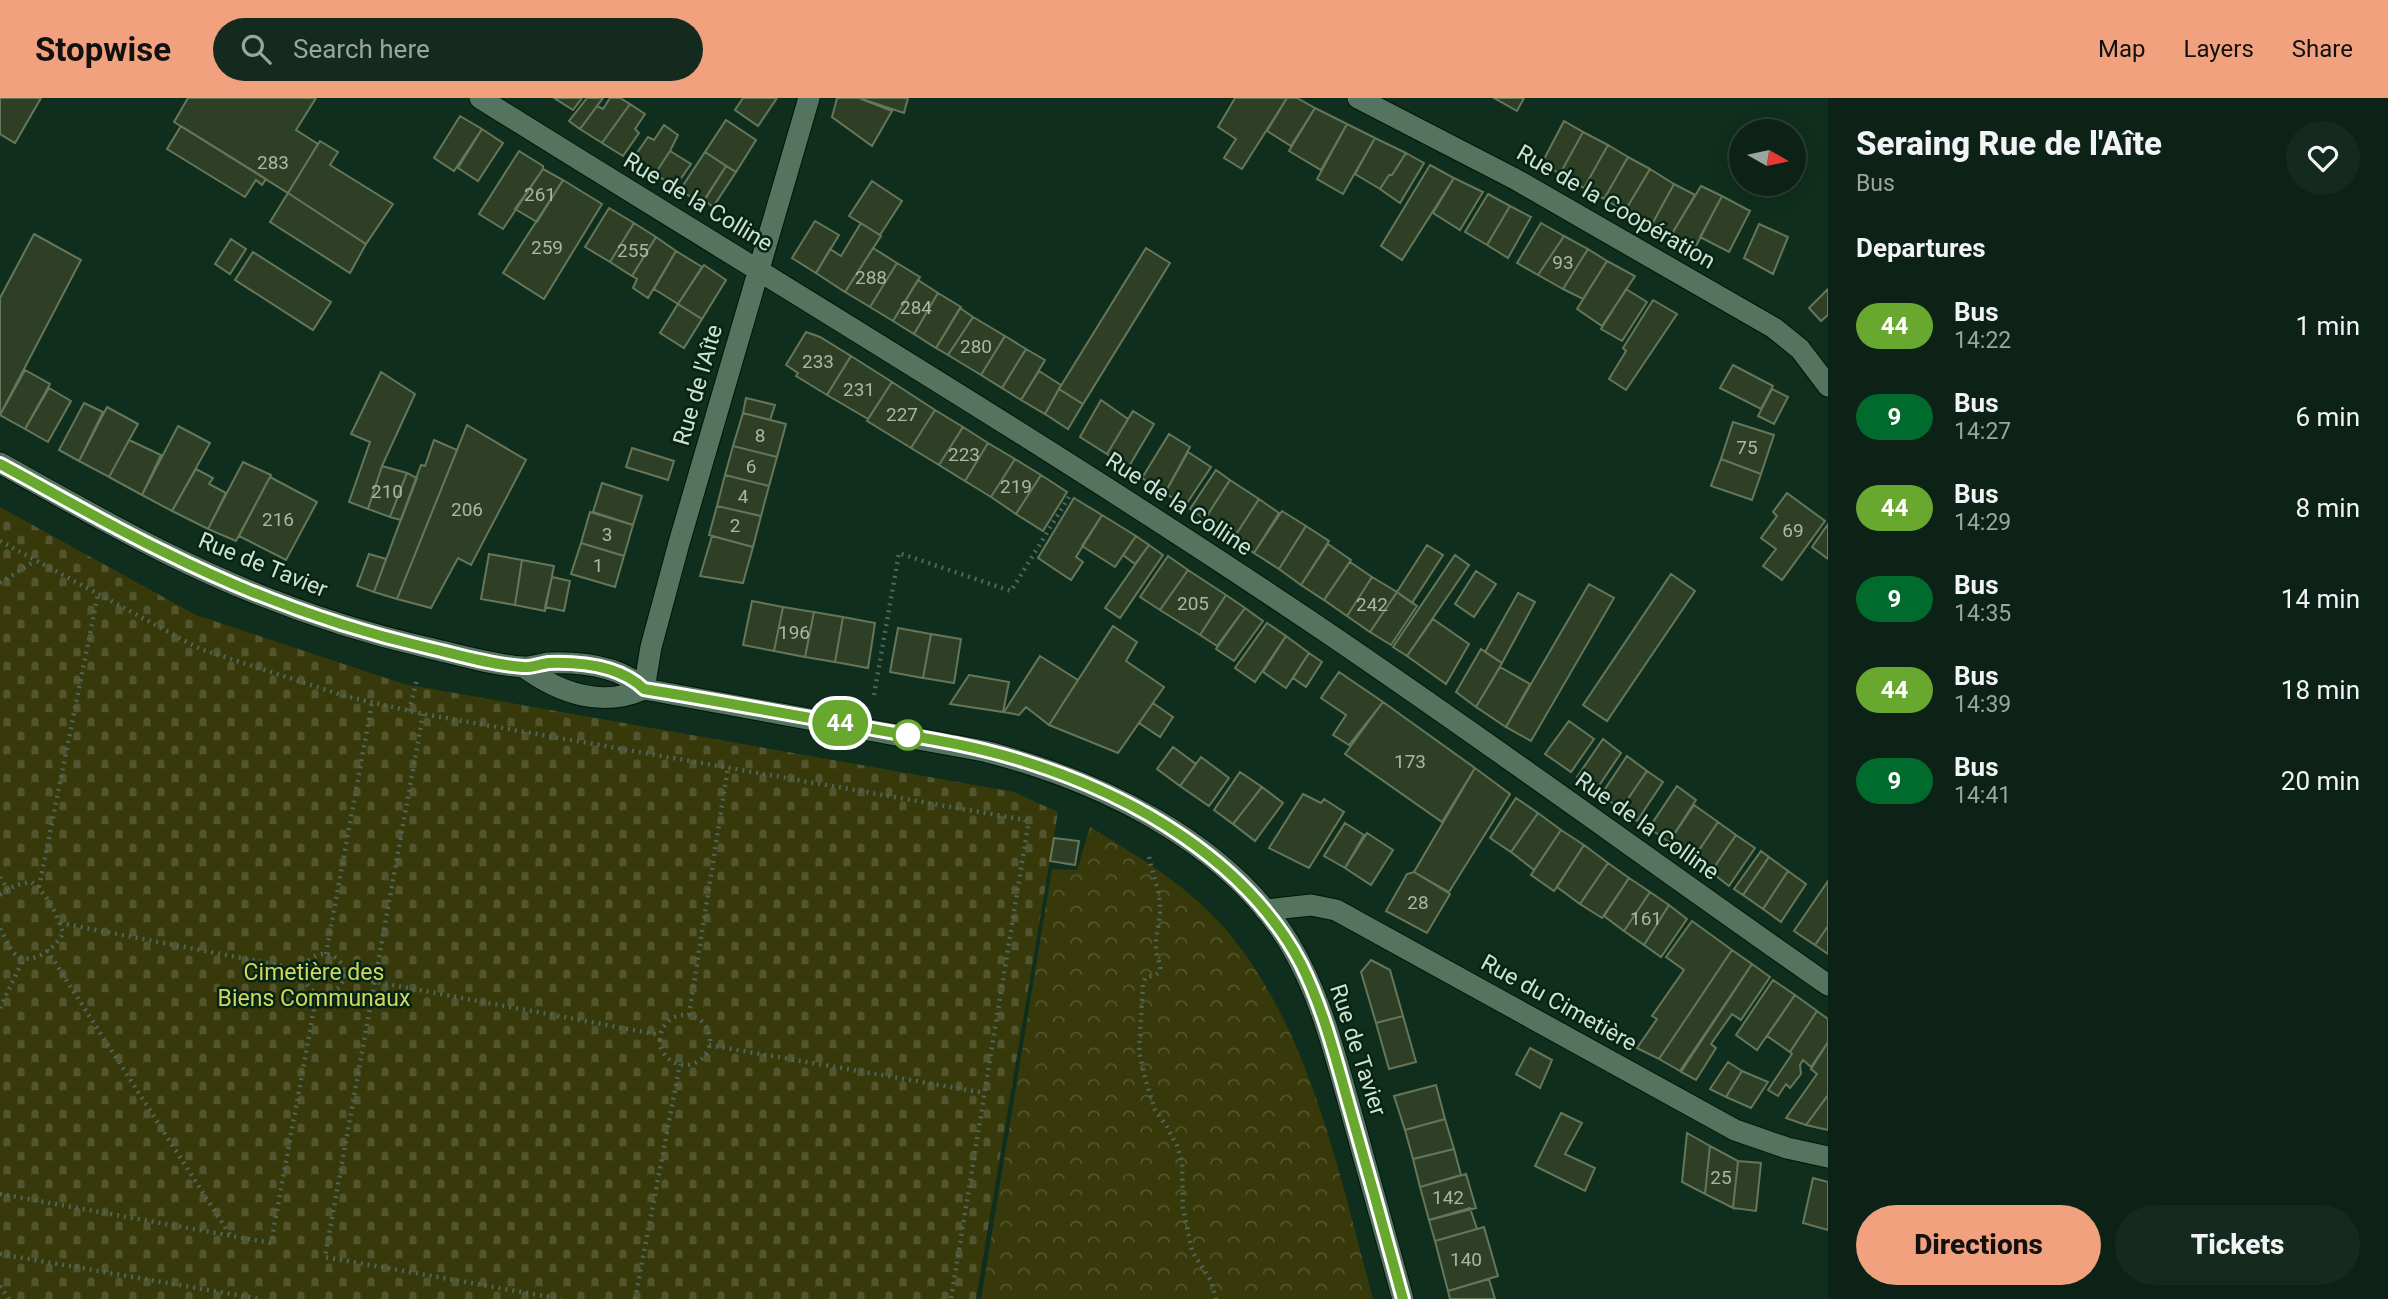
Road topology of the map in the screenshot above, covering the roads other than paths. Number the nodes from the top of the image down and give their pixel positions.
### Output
1 (480, 98) edge
2 (809, 98) edge
3 (1358, 98) edge
4 (759, 269) junction
5 (1828, 387) edge
6 (0, 463) edge
7 (644, 689) junction
8 (1265, 910) junction
9 (1828, 985) edge
10 (1828, 1157) edge
11 (1403, 1299) edge

1 - 4 street, Rue de la Colline
2 - 4 street, Rue de l'Aîte
3 - 5 street, Rue de la Coopération
4 - 7 street, Rue de l'Aîte
4 - 9 street, Rue de la Colline
6 - 7 street, Rue de Tavier
7 - 8 street, Rue de Tavier
8 - 10 street, Rue du Cimetière
8 - 11 street, Rue de Tavier

